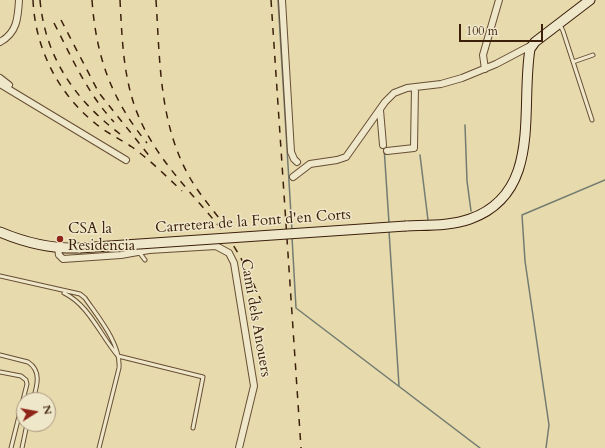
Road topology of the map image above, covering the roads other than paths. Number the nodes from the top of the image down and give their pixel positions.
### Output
1 (19, 0) edge
2 (282, 0) edge
3 (499, 0) edge
4 (590, 0) edge
5 (559, 24) junction
6 (0, 42) edge
7 (532, 45) junction
8 (593, 55) dead end
9 (573, 62) junction
10 (485, 69) junction
11 (0, 78) edge
12 (0, 84) edge
13 (414, 87) junction
14 (16, 92) junction
15 (380, 110) junction
16 (592, 120) dead end
17 (383, 145) dead end
18 (387, 151) dead end
19 (126, 160) dead end
20 (297, 162) dead end
21 (293, 177) dead end
22 (3, 232) edge
23 (58, 248) junction
24 (138, 251) junction
25 (145, 260) dead end
26 (0, 276) edge
27 (61, 291) junction
28 (0, 355) edge
29 (118, 356) junction
30 (0, 372) edge
31 (35, 392) edge
32 (193, 428) dead end
33 (26, 432) edge
34 (11, 448) edge
35 (22, 448) edge
36 (99, 448) edge
37 (239, 448) edge

1 - 6 street
2 - 20 street
3 - 10 street
4 - 5 street
5 - 7 street
5 - 9 lane
7 - 10 street
7 - 23 street, Carretera de la Font d'en Corts, bridge
8 - 9 lane
9 - 16 lane
10 - 13 street
11 - 14 street
12 - 14 street
13 - 15 street
13 - 18 street
14 - 19 street
15 - 17 street
15 - 21 street
22 - 23 street, Carretera de la Font d'en Corts
23 - 24 street, Camí dels Anouers
24 - 25 lane
24 - 37 street, Camí dels Anouers
26 - 27 lane
27 - 29 lane
27 - 29 lane
28 - 31 lane
29 - 32 lane
29 - 36 lane
30 - 34 lane
33 - 35 lane

